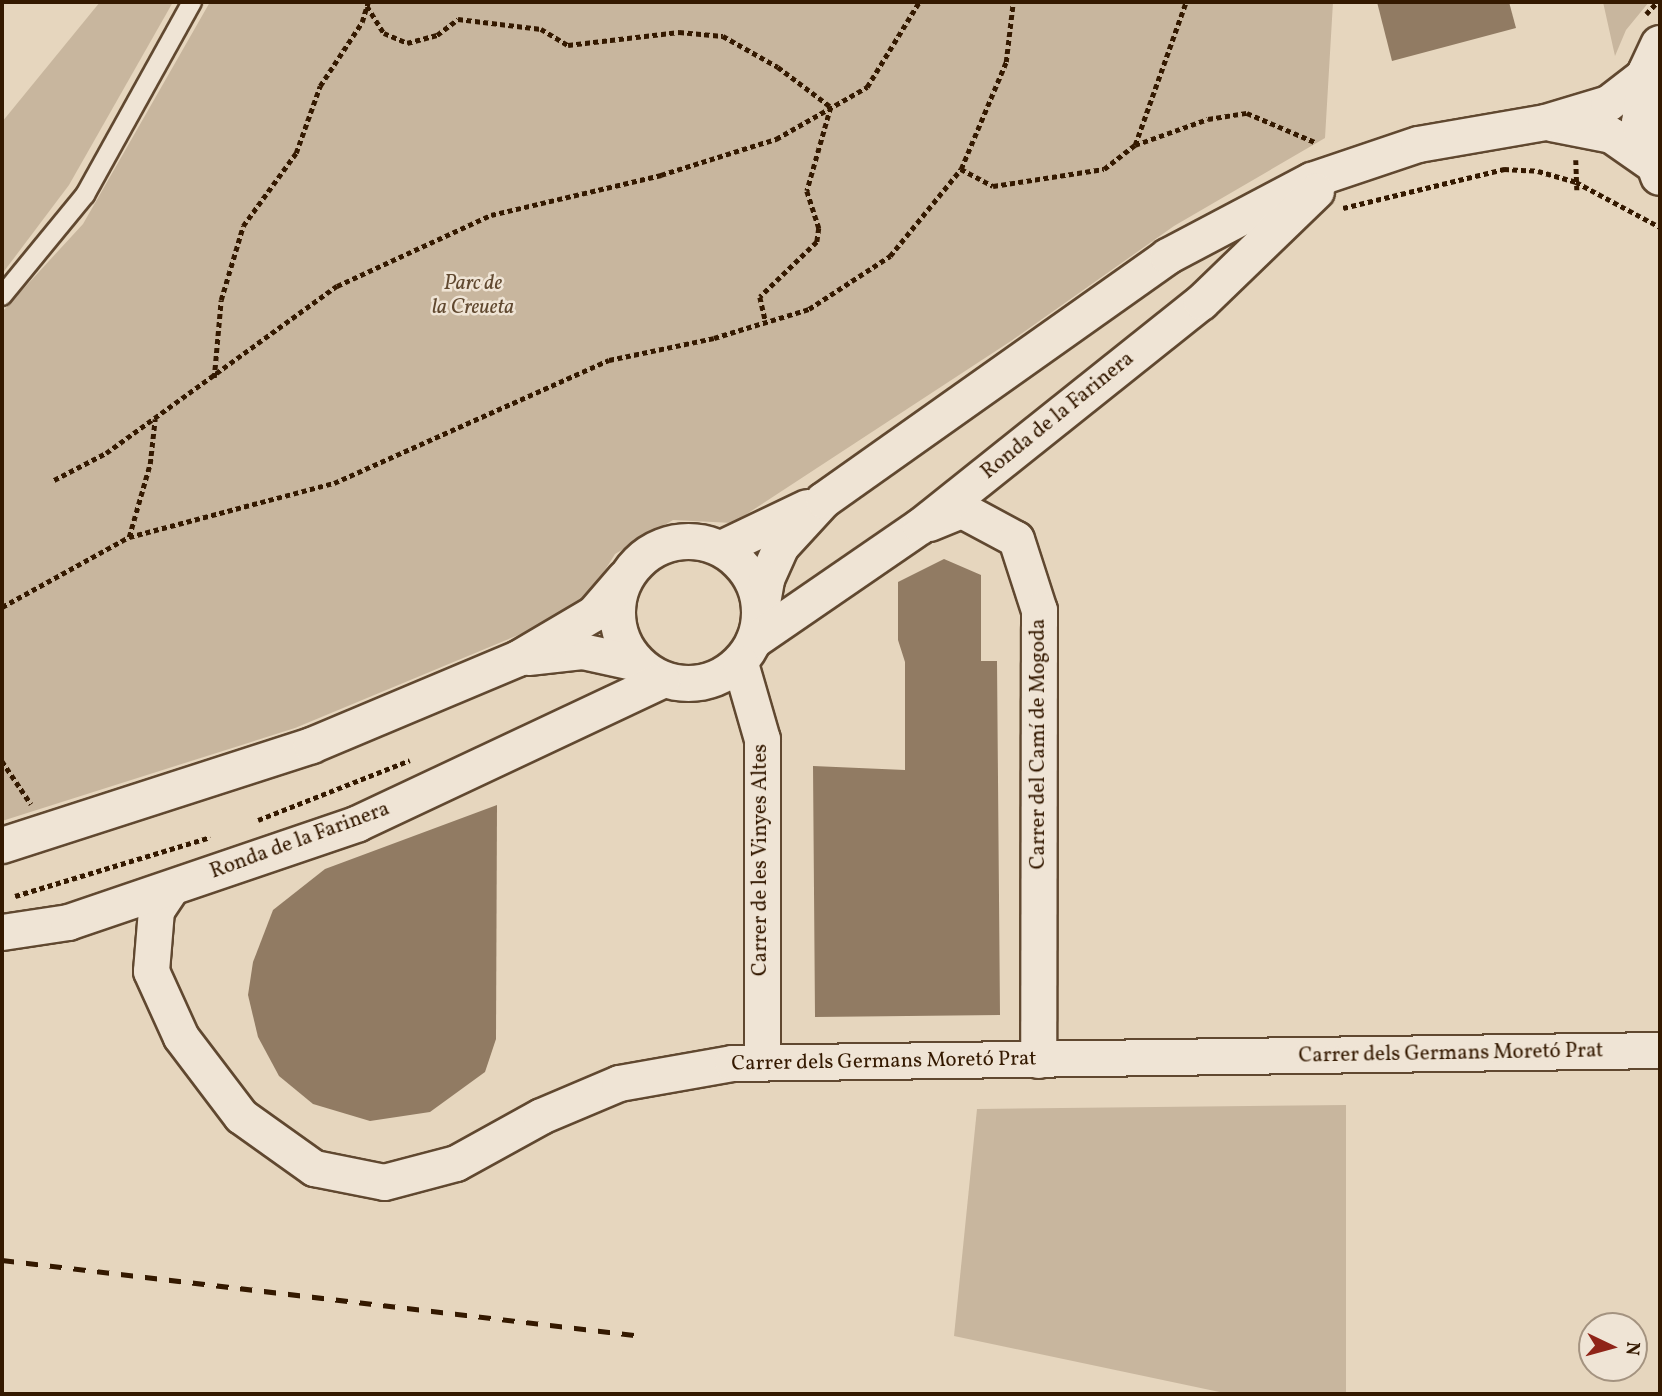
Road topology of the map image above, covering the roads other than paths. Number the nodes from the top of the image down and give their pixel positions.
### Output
1 (192, 2) edge
2 (1653, 59) edge
3 (1545, 122) junction
4 (1355, 163) junction
5 (1657, 170) edge
6 (2, 296) edge
7 (823, 500) junction
8 (920, 526) junction
9 (721, 548) junction
10 (624, 579) junction
11 (751, 639) junction
12 (518, 658) junction
13 (649, 672) junction
14 (2, 845) edge
15 (171, 888) junction
16 (2, 932) edge
17 (1660, 1050) edge
18 (762, 1060) junction
19 (1038, 1060) junction

1 - 6 lane
2 - 3 street
2 - 5 street
3 - 4 street, Ronda de la Farinera
3 - 5 street
4 - 7 street, Ronda de la Farinera
4 - 8 street, Ronda de la Farinera
7 - 9 street, Ronda de la Farinera
7 - 11 street, Ronda de la Farinera
8 - 11 street, Ronda de la Farinera
8 - 19 street, Carrer del Camí de Mogoda
9 - 10 street
9 - 11 street
10 - 12 street
10 - 13 street
11 - 13 street
11 - 18 street, Carrer de les Vinyes Altes
12 - 13 street
12 - 14 street
13 - 15 street, Ronda de la Farinera
15 - 16 street, Ronda de la Farinera
15 - 18 street, Carrer dels Germans Moretó Prat
17 - 19 street, Carrer dels Germans Moretó Prat
18 - 19 street, Carrer dels Germans Moretó Prat

